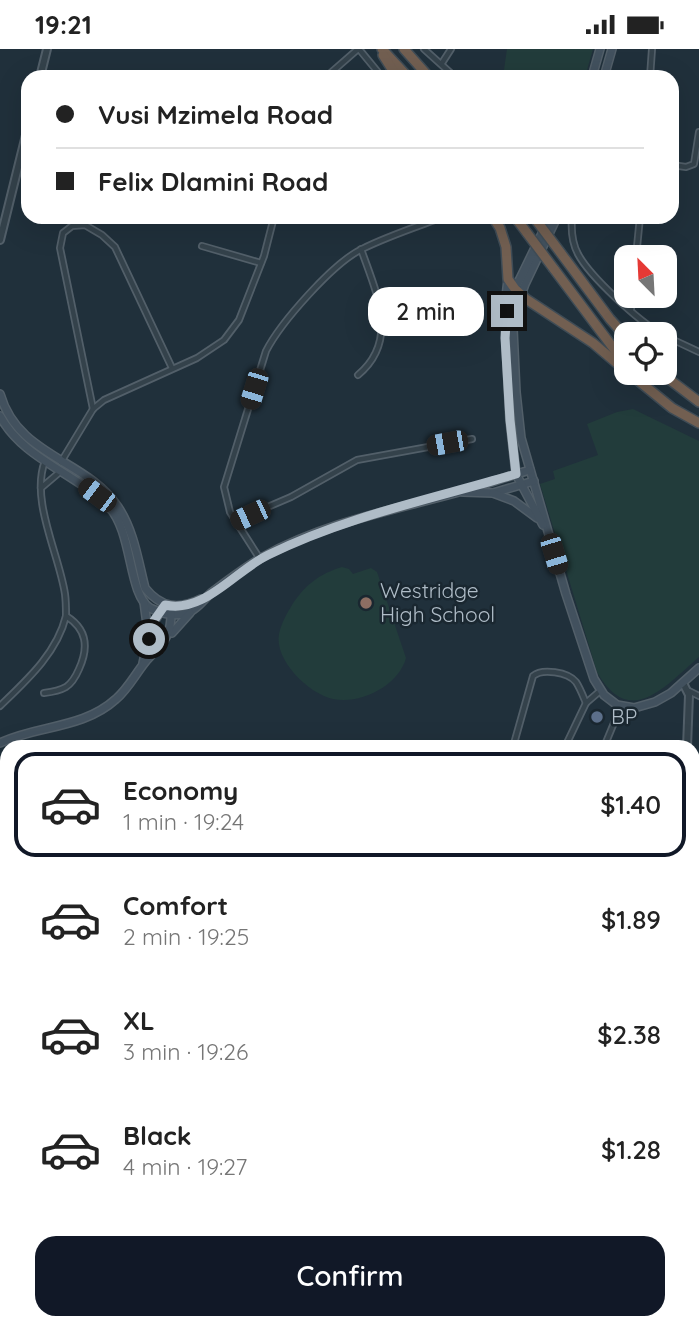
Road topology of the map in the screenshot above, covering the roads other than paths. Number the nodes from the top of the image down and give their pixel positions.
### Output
1 (47, 49) edge
2 (359, 49) edge
3 (380, 49) edge
4 (404, 49) edge
5 (424, 49) edge
6 (451, 49) edge
7 (600, 49) edge
8 (612, 49) edge
9 (652, 49) edge
10 (442, 63) junction
11 (42, 70) edge
12 (334, 70) edge
13 (376, 70) edge
14 (393, 70) edge
15 (401, 70) edge
16 (423, 70) edge
17 (448, 70) edge
18 (594, 70) edge
19 (606, 70) edge
20 (650, 70) edge
21 (699, 132) edge
22 (21, 155) edge
23 (679, 166) edge
24 (273, 224) edge
25 (425, 224) edge
26 (497, 224) edge
27 (520, 224) edge
28 (539, 224) edge
29 (547, 224) edge
30 (553, 224) edge
31 (572, 224) edge
32 (639, 224) edge
33 (0, 240) edge
34 (637, 245) edge
35 (202, 246) dead end
36 (361, 249) junction
37 (261, 263) junction
38 (508, 279) junction
39 (518, 292) junction
40 (630, 310) joint
41 (646, 322) edge
42 (505, 323) junction
43 (614, 324) edge
44 (677, 342) edge
45 (614, 349) edge
46 (699, 352) edge
47 (614, 360) edge
48 (172, 368) junction
49 (358, 375) dead end
50 (643, 385) edge
51 (677, 385) edge
52 (0, 394) edge
53 (699, 401) edge
54 (93, 409) junction
55 (0, 416) edge
56 (699, 423) edge
57 (471, 439) dead end
58 (44, 461) junction
59 (61, 462) junction
60 (530, 470) junction
61 (61, 471) junction
62 (516, 474) junction
63 (534, 481) junction
64 (521, 486) junction
65 (41, 488) junction
66 (458, 492) junction
67 (494, 493) junction
68 (235, 521) junction
69 (540, 521) junction
70 (548, 534) junction
71 (260, 559) junction
72 (211, 594) junction
73 (144, 602) junction
74 (169, 608) junction
75 (193, 610) junction
76 (160, 612) junction
77 (66, 616) junction
78 (168, 637) junction
79 (149, 639) junction
80 (142, 667) junction
81 (699, 668) edge
82 (683, 683) junction
83 (600, 691) junction
84 (689, 691) junction
85 (44, 693) dead end
86 (699, 696) edge
87 (586, 703) junction
88 (0, 706) edge
89 (621, 706) junction
90 (7, 740) edge
91 (515, 740) edge
92 (568, 740) edge
93 (607, 740) edge
94 (687, 740) edge

1 - 11 street
2 - 12 street
2 - 13 street
3 - 14 highway
3 - 15 highway
4 - 16 highway
5 - 10 street
6 - 10 street
7 - 18 main road
8 - 19 main road
9 - 20 street
10 - 17 street
21 - 23 street
22 - 33 street
24 - 37 street
25 - 36 street
26 - 38 highway
27 - 45 highway, bridge
28 - 43 highway, bridge
29 - 39 main road
30 - 39 main road
31 - 40 street
32 - 34 street
35 - 37 street
36 - 49 street
36 - 68 street
37 - 48 street
38 - 39 highway
38 - 42 main road
39 - 42 main road
39 - 47 highway
39 - 60 main road
40 - 41 street
42 - 62 main road
44 - 46 street
48 - 54 street
48 - 54 street
50 - 56 highway
51 - 53 highway
52 - 59 main road
54 - 59 street
55 - 58 main road
57 - 68 street
58 - 61 main road
58 - 65 street
59 - 74 main road
60 - 62 main road
60 - 63 main road
61 - 65 street
61 - 73 main road
62 - 64 main road
62 - 66 main road
63 - 64 main road
63 - 70 main road
64 - 67 main road
64 - 69 main road
65 - 77 street
66 - 67 main road
66 - 71 main road
67 - 69 main road
68 - 71 street
69 - 70 main road
70 - 83 main road
71 - 72 main road
72 - 74 main road
72 - 75 main road
73 - 76 main road
73 - 79 main road
74 - 75 main road
74 - 76 main road
74 - 78 main road
75 - 78 main road
76 - 79 main road
77 - 85 street
77 - 88 street
78 - 80 main road
79 - 80 main road
80 - 90 main road
81 - 82 main road
82 - 84 street
82 - 89 main road
83 - 87 street
83 - 89 main road
84 - 86 street
84 - 94 street
87 - 91 street
87 - 92 street
89 - 93 street

